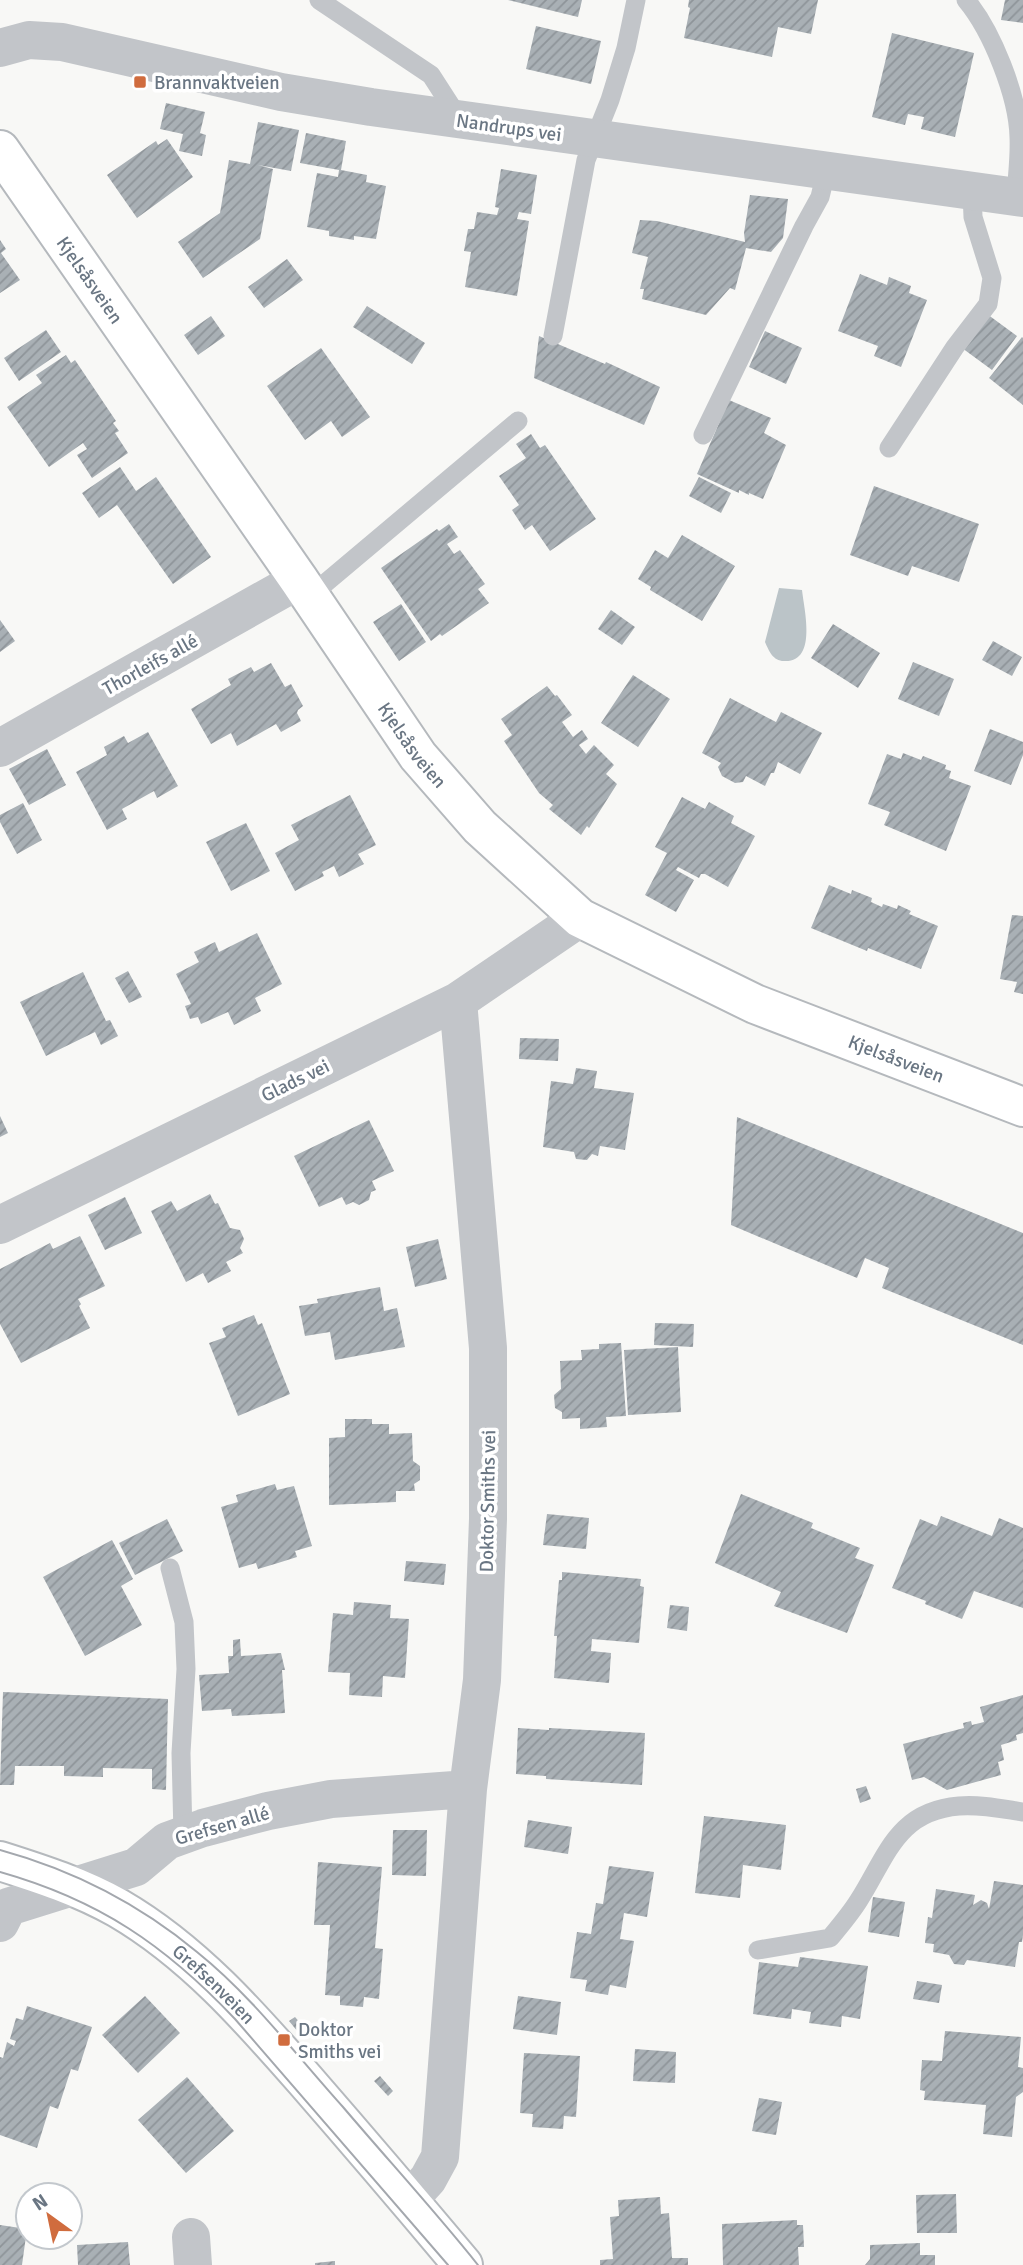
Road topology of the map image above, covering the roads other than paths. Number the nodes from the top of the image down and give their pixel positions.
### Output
1 (319, 0) edge
2 (636, 0) edge
3 (966, 0) edge
4 (0, 48) edge
5 (460, 120) junction
6 (593, 138) junction
7 (0, 150) edge
8 (826, 172) junction
9 (972, 192) junction
10 (1020, 198) edge
11 (553, 336) dead end
12 (518, 421) dead end
13 (703, 435) dead end
14 (889, 448) dead end
15 (304, 588) junction
16 (0, 748) edge
17 (580, 918) junction
18 (458, 1001) junction
19 (1023, 1107) edge
20 (0, 1225) edge
21 (170, 1568) dead end
22 (468, 1789) junction
23 (1023, 1812) edge
24 (183, 1835) junction
25 (0, 1861) edge
26 (74, 1886) junction
27 (0, 1923) edge
28 (758, 1950) dead end
29 (409, 2200) junction
30 (463, 2265) edge

1 - 5 lane
2 - 6 lane
3 - 10 lane
4 - 5 street, Nandrups vei
5 - 6 street, Nandrups vei
6 - 8 street, Nandrups vei
6 - 11 lane
7 - 15 street, Kjelsåsveien
8 - 9 street, Nandrups vei
8 - 13 lane
9 - 10 street, Nandrups vei
9 - 14 lane
12 - 15 lane
15 - 16 street, Thorleifs allé
15 - 17 street, Kjelsåsveien
17 - 18 street, Glads vei
17 - 19 street, Kjelsåsveien
18 - 20 street, Glads vei
18 - 22 street, Doktor Smiths vei
21 - 24 lane
22 - 24 street, Grefsen allé
22 - 29 street, Doktor Smiths vei
23 - 28 lane
24 - 26 street, Grefsen allé
25 - 26 street, Grefsenveien
26 - 27 street, Grefsen allé
26 - 29 street, Grefsenveien
29 - 30 street, Grefsenveien

